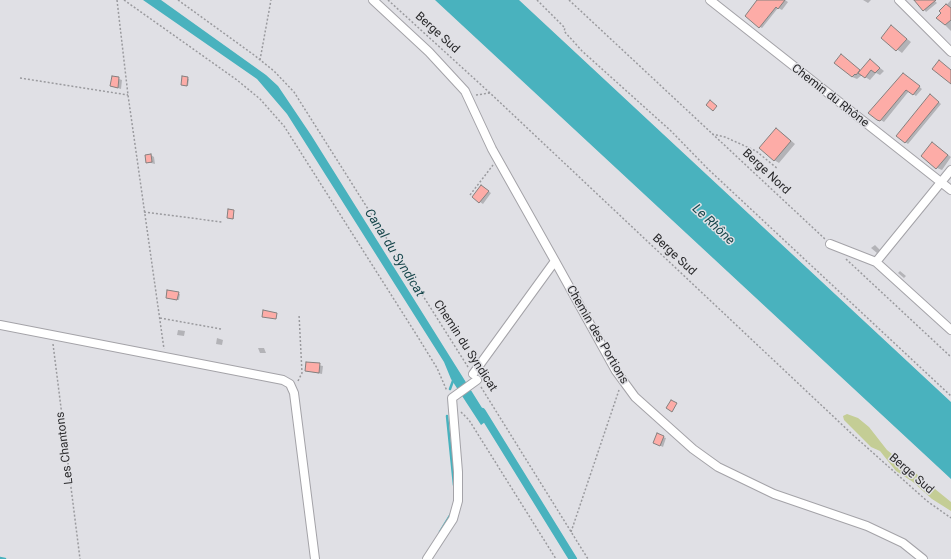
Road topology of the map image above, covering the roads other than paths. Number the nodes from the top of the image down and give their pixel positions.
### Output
1 (373, 0) edge
2 (710, 0) edge
3 (899, 0) edge
4 (951, 52) edge
5 (951, 170) edge
6 (941, 182) junction
7 (951, 190) edge
8 (830, 244) road end
9 (554, 261) junction
10 (876, 262) junction
11 (0, 325) edge
12 (951, 330) edge
13 (315, 559) edge
14 (427, 559) edge
15 (923, 559) edge

1 - 9 street, Chemin des Portions
2 - 6 street, Chemin du Rhône
3 - 4 street
5 - 6 street
6 - 7 street, Chemin du Rhône
6 - 10 street
8 - 10 street
9 - 14 street
9 - 15 street, Chemin des Portions
10 - 12 street
11 - 13 street

